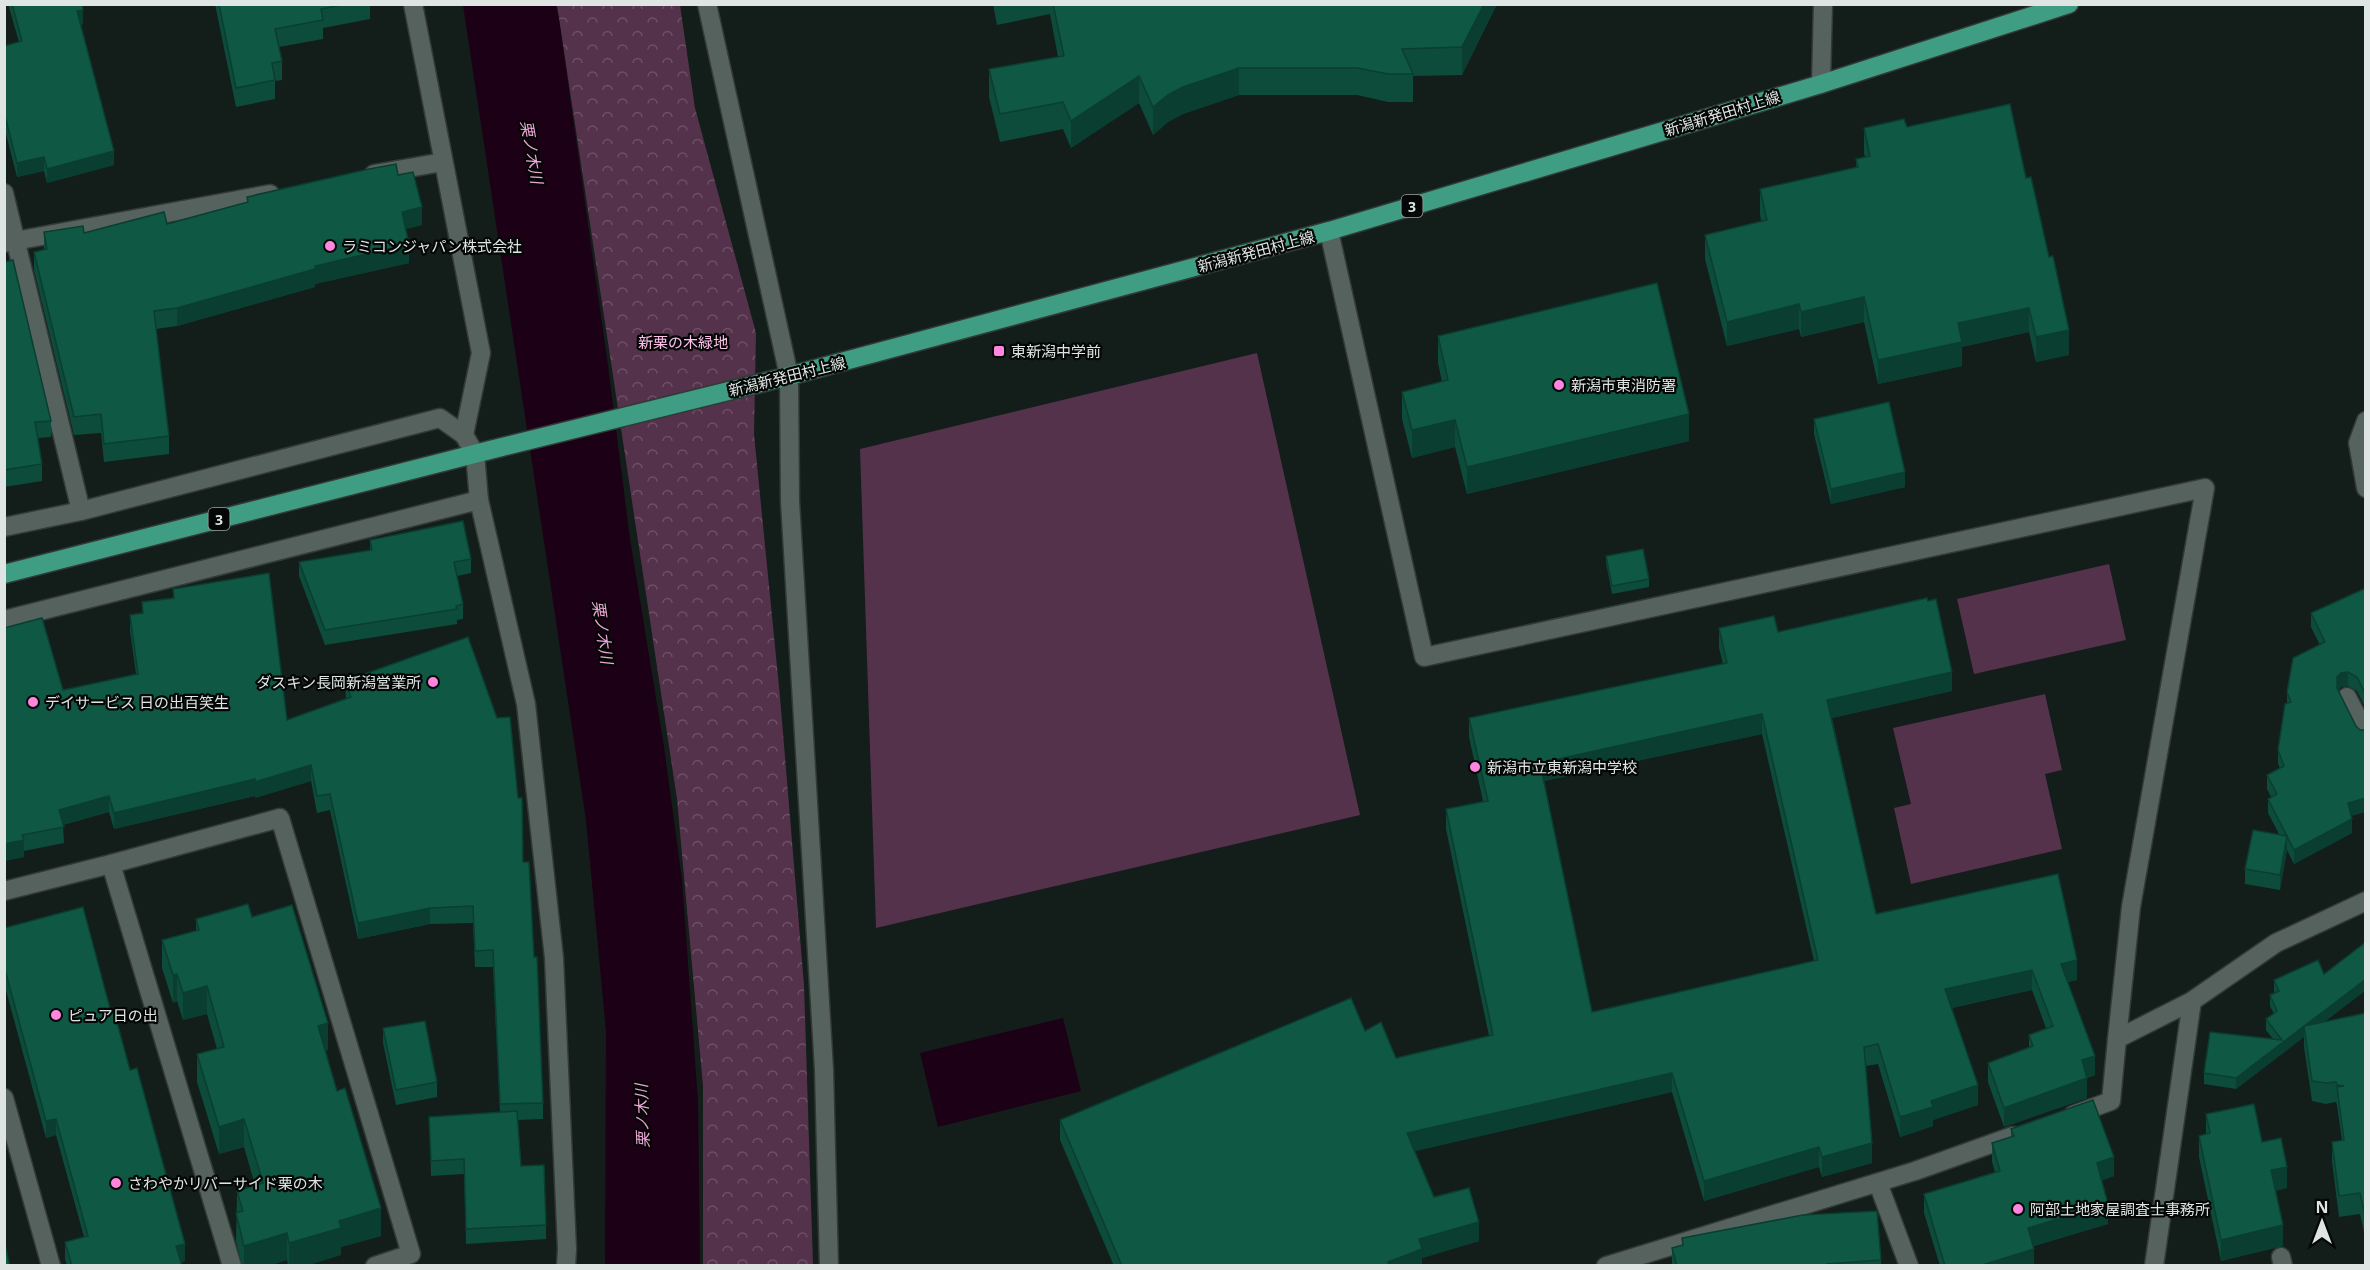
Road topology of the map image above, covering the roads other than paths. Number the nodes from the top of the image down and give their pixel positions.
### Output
1 (412, 4) edge
2 (707, 4) edge
3 (1822, 4) edge
4 (2066, 5) edge
5 (1821, 84) junction
6 (442, 162) junction
7 (362, 177) edge
8 (292, 189) edge
9 (4, 193) edge
10 (1329, 231) junction
11 (9, 242) edge
12 (789, 376) junction
13 (2366, 421) edge
14 (464, 435) junction
15 (482, 452) junction
16 (2364, 476) edge
17 (479, 500) junction
18 (81, 511) junction
19 (4, 527) edge
20 (4, 574) edge
21 (4, 620) edge
22 (2347, 697) dead end
23 (2366, 734) edge
24 (111, 864) junction
25 (4, 891) edge
26 (2366, 901) edge
27 (2192, 1001) junction
28 (2116, 1039) junction
29 (4, 1098) edge
30 (2057, 1120) edge
31 (2024, 1132) edge
32 (1878, 1183) junction
33 (51, 1266) edge
34 (232, 1266) edge
35 (375, 1266) edge
36 (566, 1266) edge
37 (829, 1266) edge
38 (1606, 1266) edge
39 (1910, 1266) edge
40 (2154, 1266) edge

1 - 6 street
2 - 12 street
3 - 5 street
4 - 5 main road, 新潟新発田村上線 / 3
5 - 10 main road, 新潟新発田村上線 / 3
6 - 7 street
6 - 14 street
8 - 11 street
9 - 11 street
10 - 12 main road, 新潟新発田村上線 / 3
10 - 28 street
11 - 18 street
12 - 15 main road, 新潟新発田村上線 / 3
12 - 37 street
13 - 16 street
14 - 15 street
14 - 18 street
15 - 17 street
15 - 20 main road, 新潟新発田村上線 / 3
17 - 21 street
17 - 36 street
18 - 19 street
22 - 23 street
24 - 25 street
24 - 34 street
24 - 35 street
26 - 27 street
27 - 28 street
27 - 40 street
28 - 30 street
29 - 33 street
31 - 32 street
32 - 38 street
32 - 39 street

